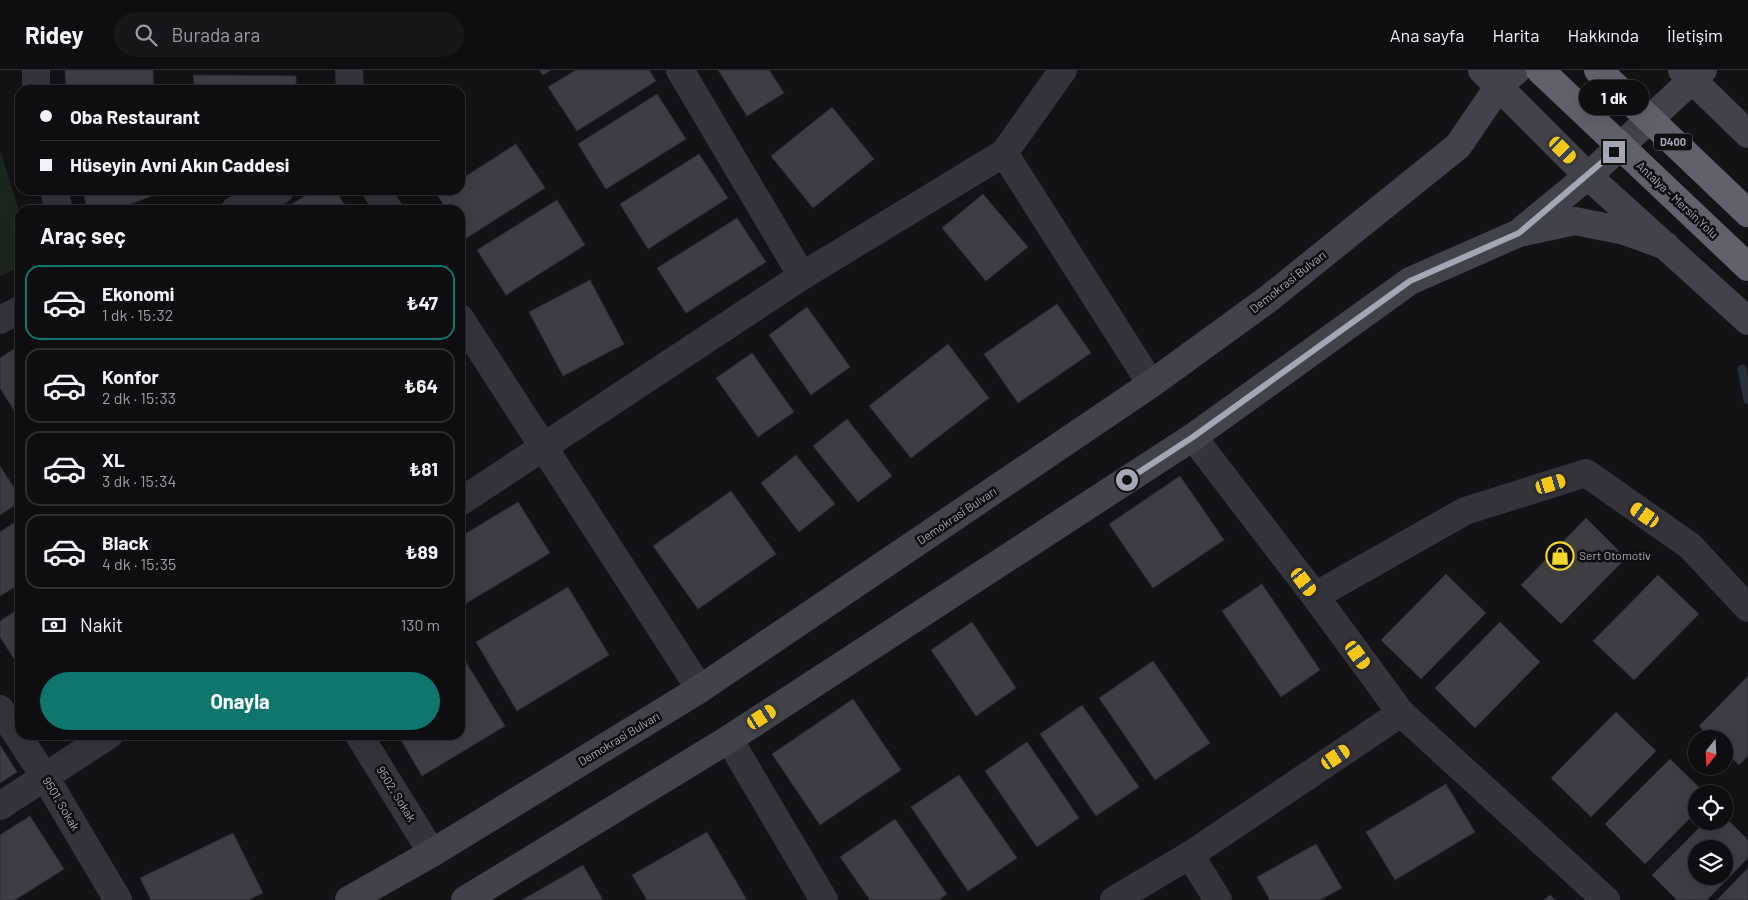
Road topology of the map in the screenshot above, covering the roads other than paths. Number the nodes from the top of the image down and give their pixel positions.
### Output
1 (36, 70) edge
2 (349, 70) edge
3 (680, 70) edge
4 (1064, 70) edge
5 (1540, 70) edge
6 (1598, 70) edge
7 (1692, 74) edge
8 (1499, 75) edge
9 (36, 85) edge
10 (350, 85) edge
11 (1748, 134) edge
12 (1004, 153) junction
13 (1588, 176) junction
14 (269, 195) edge
15 (246, 205) edge
16 (1748, 213) edge
17 (1519, 233) junction
18 (1666, 246) junction
19 (1748, 267) edge
20 (802, 276) junction
21 (15, 312) edge
22 (0, 320) edge
23 (1748, 321) edge
24 (465, 326) edge
25 (1151, 384) junction
26 (1193, 437) junction
27 (544, 446) junction
28 (465, 499) edge
29 (1315, 596) junction
30 (1748, 608) edge
31 (700, 689) junction
32 (0, 709) edge
33 (1401, 713) junction
34 (15, 732) edge
35 (729, 739) junction
36 (21, 740) edge
37 (101, 740) edge
38 (362, 740) edge
39 (45, 777) junction
40 (0, 806) edge
41 (432, 853) junction
42 (1190, 855) junction
43 (118, 900) edge
44 (349, 900) edge
45 (465, 900) edge
46 (824, 900) edge
47 (1114, 900) edge
48 (1218, 900) edge
49 (1606, 900) edge

1 - 9 street
2 - 10 street
3 - 20 street
4 - 12 street
5 - 19 highway, Antalya - Mersin Yolu, bridge
6 - 16 highway, D400, bridge
7 - 11 main road
7 - 13 main road
8 - 13 main road
8 - 25 main road, Demokrasi Bulvarı
12 - 20 street
12 - 25 street
13 - 17 main road
13 - 18 main road
14 - 15 street
17 - 18 main road
17 - 26 main road
18 - 23 main road
20 - 27 street
21 - 22 street
24 - 27 street
25 - 31 main road, Demokrasi Bulvarı
26 - 29 street
26 - 35 main road
27 - 28 street
27 - 31 street
29 - 30 street
29 - 33 street
31 - 41 main road, Demokrasi Bulvarı
32 - 34 street, 9501. Sokak
33 - 42 street
33 - 49 street
35 - 45 main road
35 - 46 street
36 - 39 street, 9501. Sokak
37 - 39 street
38 - 41 street, 9502. Sokak
39 - 40 street
39 - 43 street, 9501. Sokak
41 - 44 main road, Demokrasi Bulvarı
42 - 47 street
42 - 48 street

